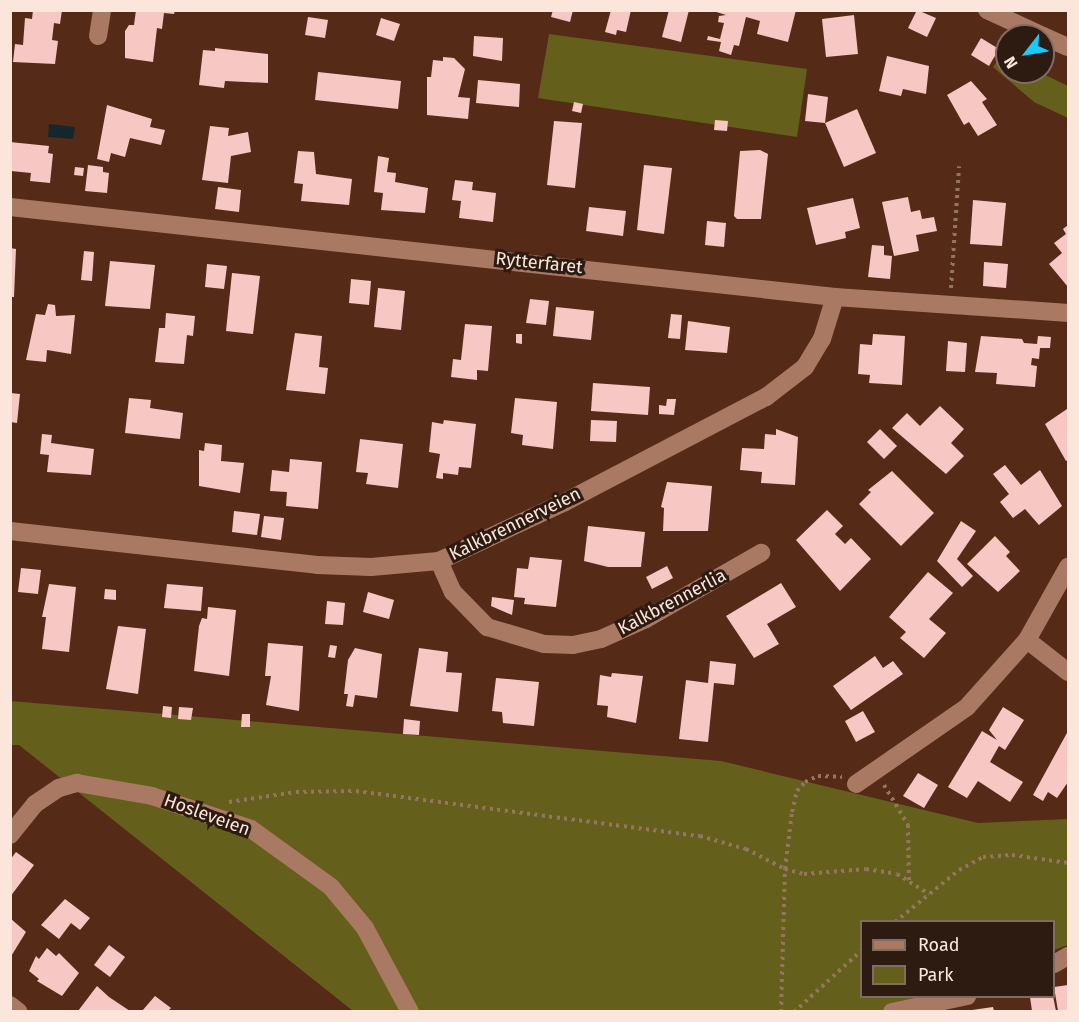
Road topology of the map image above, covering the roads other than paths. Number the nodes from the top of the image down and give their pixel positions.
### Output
1 (102, 10) edge
2 (987, 10) edge
3 (1017, 24) edge
4 (98, 36) dead end
5 (10, 207) edge
6 (835, 297) junction
7 (1068, 313) edge
8 (10, 531) edge
9 (761, 553) dead end
10 (439, 561) junction
11 (1068, 567) edge
12 (1027, 640) junction
13 (1068, 672) edge
14 (856, 784) road end
15 (10, 834) edge
16 (957, 998) edge
17 (10, 1005) edge
18 (20, 1011) edge
19 (410, 1011) edge
20 (892, 1011) edge

1 - 4 street
2 - 3 street
5 - 6 street, Rytterfaret
6 - 7 street, Rytterfaret
6 - 10 street, Kalkbrennerveien
8 - 10 street, Kalkbrennerveien
9 - 10 street, Kalkbrennerlia
11 - 12 street
12 - 13 street
12 - 14 street
15 - 19 street, Hosleveien
16 - 20 street
17 - 18 street

